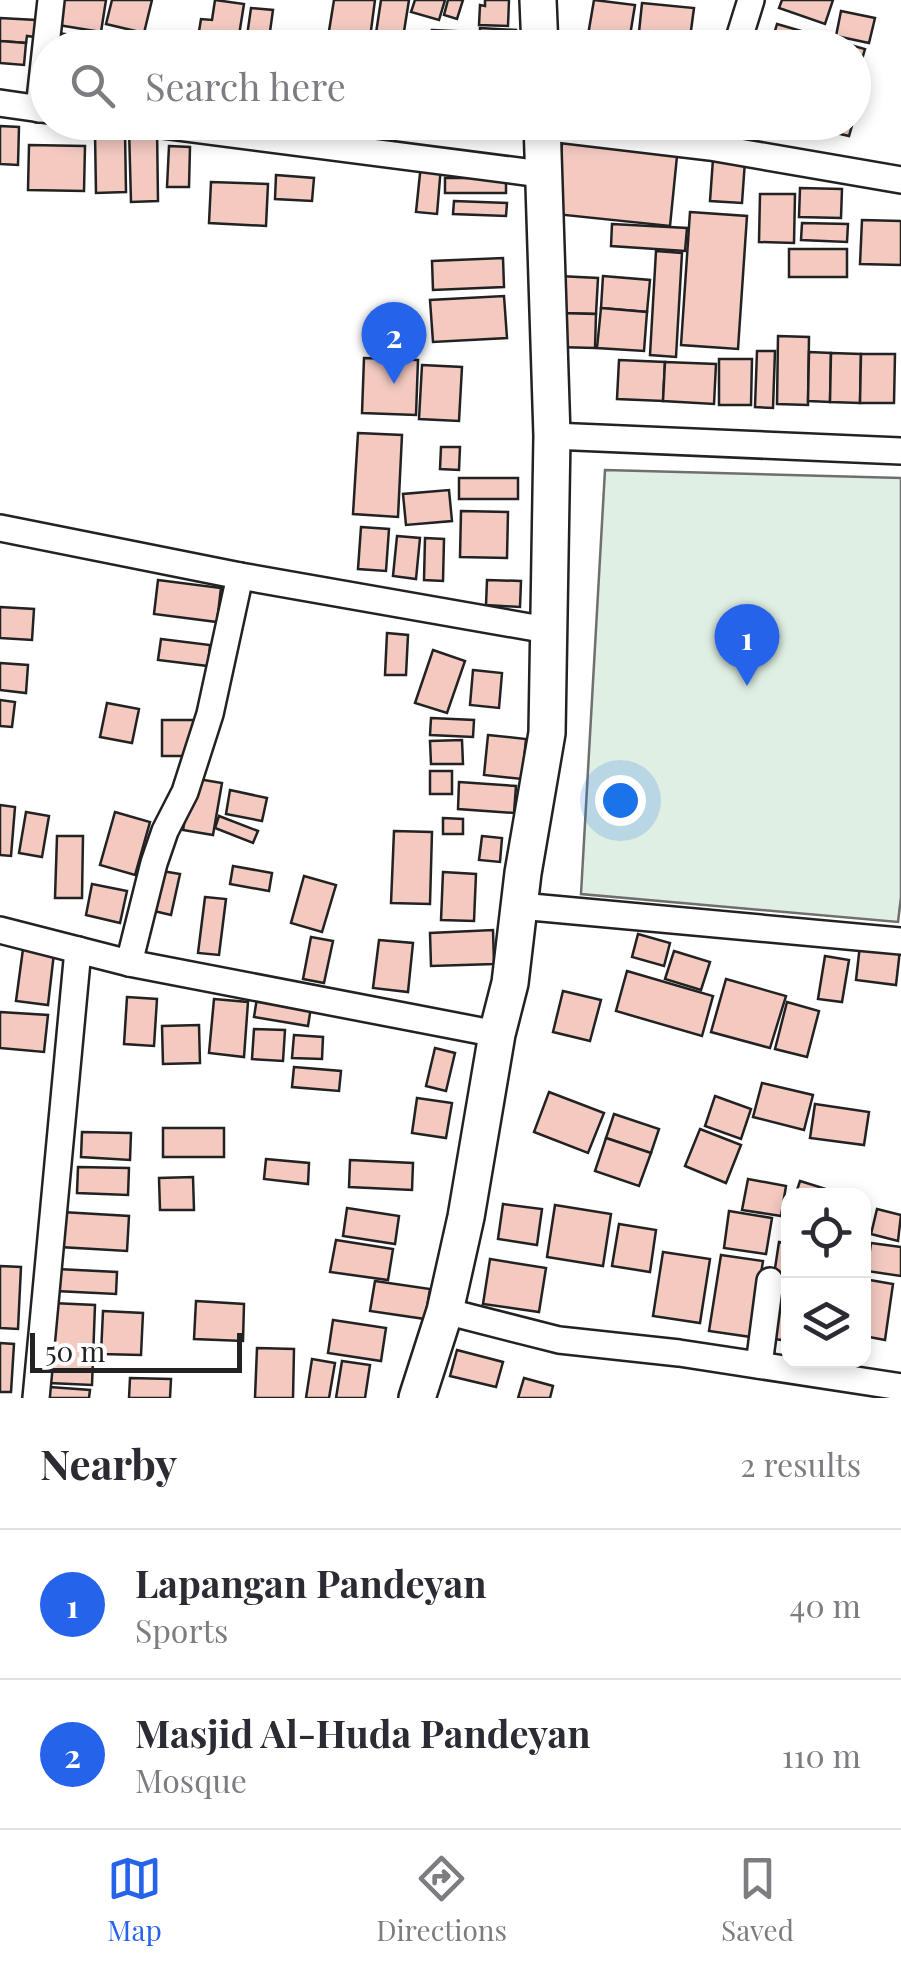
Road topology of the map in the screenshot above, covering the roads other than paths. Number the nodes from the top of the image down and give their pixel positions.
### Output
1 (51, 0) edge
2 (538, 0) edge
3 (751, 0) edge
4 (49, 30) edge
5 (539, 30) edge
6 (742, 30) edge
7 (0, 103) edge
8 (30, 107) edge
9 (279, 140) edge
10 (542, 140) edge
11 (734, 140) edge
12 (541, 174) junction
13 (901, 180) edge
14 (552, 436) junction
15 (901, 451) edge
16 (0, 528) edge
17 (240, 576) junction
18 (547, 630) junction
19 (520, 906) junction
20 (0, 930) edge
21 (901, 941) edge
22 (78, 950) junction
23 (130, 962) junction
24 (497, 1034) junction
25 (770, 1281) dead end
26 (446, 1312) junction
27 (758, 1365) junction
28 (888, 1390) edge
29 (36, 1398) edge
30 (417, 1398) edge

1 - 4 street
2 - 5 street
3 - 6 street
7 - 8 street
9 - 12 street
10 - 12 street
11 - 13 street
12 - 14 street
14 - 15 street
14 - 18 street
16 - 17 street
17 - 18 street
17 - 23 street
18 - 19 street
19 - 21 street
19 - 24 street
20 - 22 street
22 - 23 street
22 - 29 street
23 - 24 street
24 - 26 street
25 - 27 street
26 - 27 street
26 - 30 street
27 - 28 street

